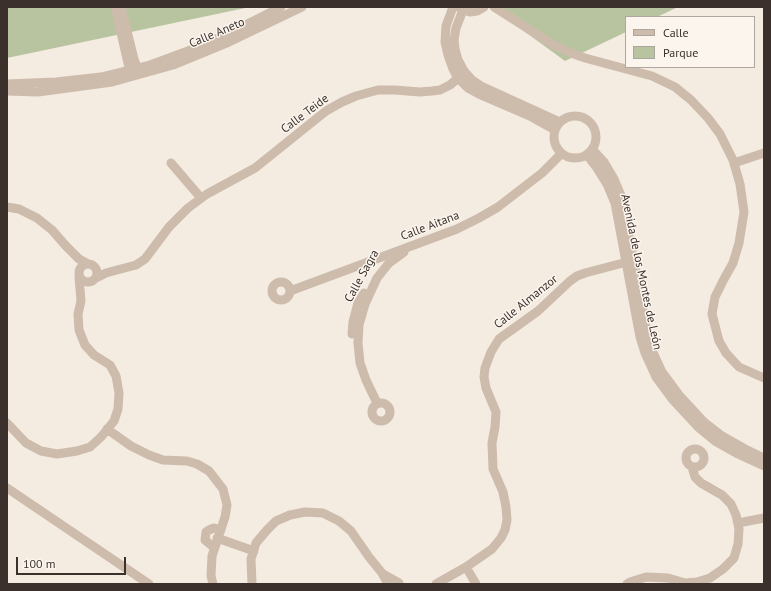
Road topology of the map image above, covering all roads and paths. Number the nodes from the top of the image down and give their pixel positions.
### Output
1 (115, 7) edge
2 (121, 7) edge
3 (281, 7) edge
4 (302, 7) edge
5 (453, 7) edge
6 (484, 7) edge
7 (494, 7) edge
8 (460, 9) edge
9 (135, 72) junction
10 (458, 78) junction
11 (7, 84) edge
12 (7, 91) edge
13 (557, 126) junction
14 (559, 152) junction
15 (589, 152) junction
16 (764, 153) edge
17 (171, 163) dead end
18 (734, 163) junction
19 (201, 198) junction
20 (7, 206) edge
21 (66, 246) junction
22 (412, 246) junction
23 (389, 252) junction
24 (627, 262) junction
25 (377, 263) junction
26 (91, 265) junction
27 (117, 270) junction
28 (79, 274) junction
29 (95, 279) junction
30 (290, 288) dead end
31 (81, 301) junction
32 (764, 378) edge
33 (376, 404) dead end
34 (7, 422) edge
35 (107, 429) junction
36 (764, 458) edge
37 (764, 466) edge
38 (692, 467) dead end
39 (7, 488) edge
40 (764, 518) edge
41 (738, 523) junction
42 (218, 538) junction
43 (254, 551) junction
44 (466, 567) junction
45 (382, 573) junction
46 (149, 584) edge
47 (213, 584) edge
48 (252, 584) edge
49 (388, 584) edge
50 (400, 584) edge
51 (436, 584) edge
52 (476, 584) edge
53 (627, 584) edge

1 - 9 street
2 - 9 street
3 - 9 street, Calle Aneto
4 - 9 street, Calle Aneto
5 - 10 street
6 - 8 street
7 - 18 street
8 - 13 street
9 - 11 street, Calle Aneto
9 - 12 street, Calle Aneto
10 - 13 street
10 - 19 street, Calle Teide
13 - 14 street
13 - 15 street
14 - 15 street
14 - 22 street, Calle Aitana
14 - 23 street, Calle Aitana
15 - 24 street, Avenida de los Montes de León
15 - 36 street, Avenida de los Montes de León
16 - 18 street
17 - 19 street
18 - 32 street
19 - 27 street, Calle Teide
20 - 21 street, Calle Teide
21 - 26 street, Calle Teide
21 - 28 street, Calle Teide
22 - 23 street, Calle Aitana
22 - 25 street, Calle Sagra
23 - 25 street, Calle Aitana
24 - 37 street, Avenida de los Montes de León
24 - 44 street, Calle Almanzor
25 - 30 street, Calle Aitana
25 - 33 street, Calle Sagra
26 - 27 street, Calle Teide
26 - 28 street
26 - 29 street
27 - 29 street, Calle Teide
28 - 29 street
28 - 31 street
29 - 31 street
31 - 35 street
34 - 35 street
35 - 42 street
38 - 41 street
39 - 46 street
40 - 41 street
41 - 53 street
42 - 43 street
42 - 47 street
43 - 45 street
43 - 48 street
44 - 51 street, Calle Almanzor
44 - 52 street
45 - 49 street
45 - 50 street

